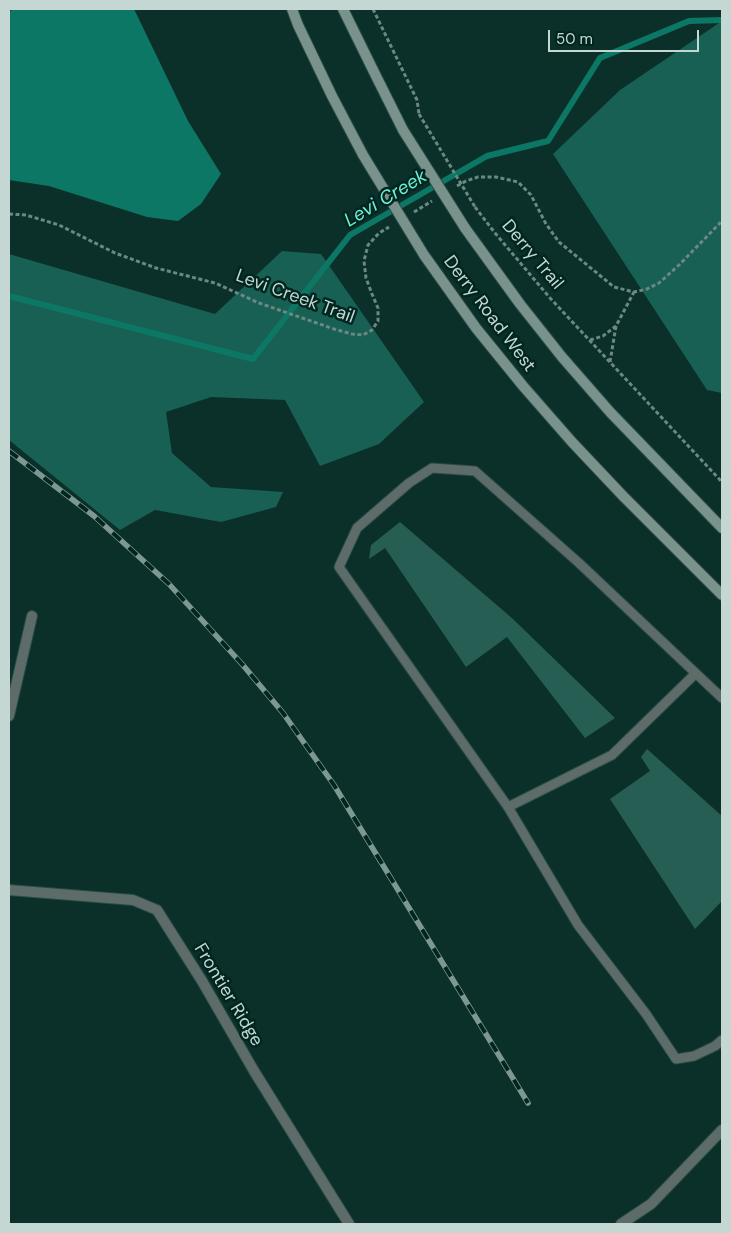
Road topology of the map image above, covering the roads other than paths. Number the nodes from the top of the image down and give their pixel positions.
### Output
1 (292, 9) edge
2 (343, 9) edge
3 (722, 528) edge
4 (722, 595) edge
5 (32, 616) dead end
6 (695, 674) junction
7 (722, 698) edge
8 (9, 716) edge
9 (508, 808) junction
10 (9, 890) edge
11 (719, 1043) edge
12 (722, 1054) edge
13 (722, 1130) edge
14 (348, 1224) edge
15 (620, 1224) edge

1 - 4 main road, Derry Road West, bridge
2 - 3 main road, Derry Road West, bridge
5 - 8 street
6 - 7 lane
6 - 9 lane
6 - 9 lane
9 - 11 lane
10 - 14 street, Frontier Ridge
11 - 12 lane
13 - 15 street

